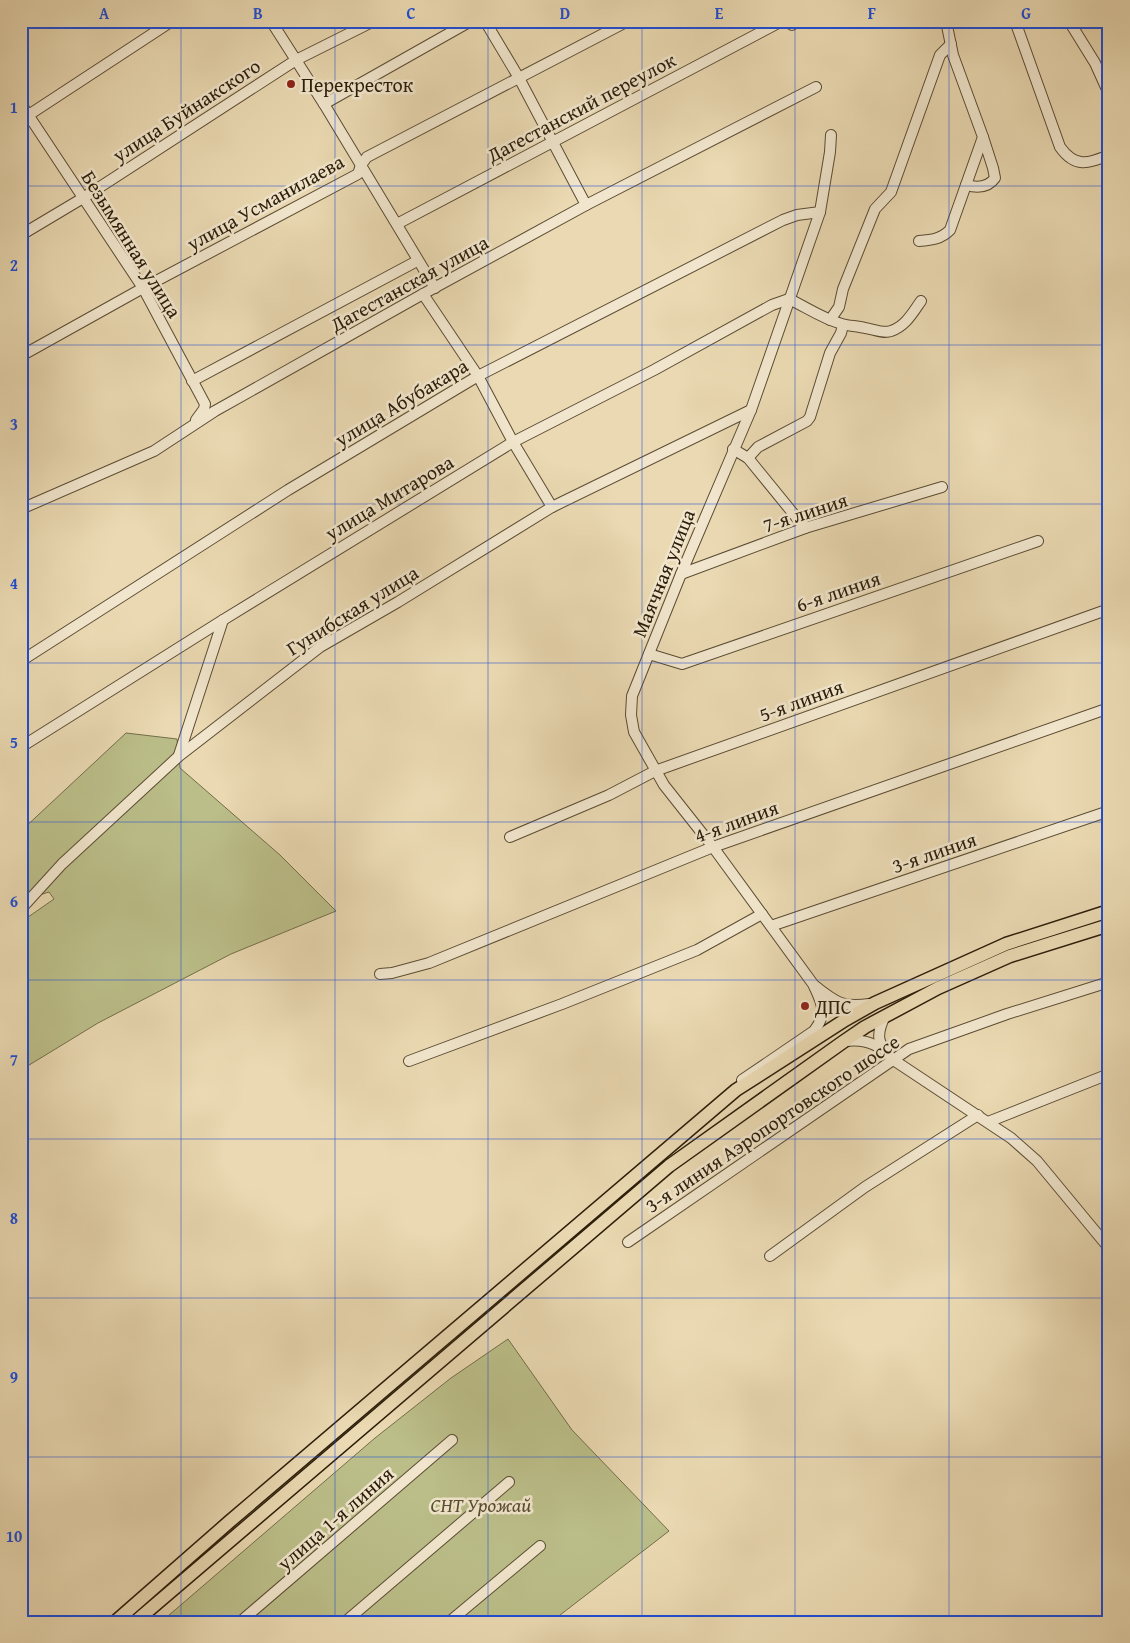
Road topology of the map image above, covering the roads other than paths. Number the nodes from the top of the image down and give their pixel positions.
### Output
1 (172, 21) edge
2 (271, 21) edge
3 (374, 21) edge
4 (471, 21) edge
5 (485, 21) edge
6 (628, 21) edge
7 (782, 21) edge
8 (946, 21) edge
9 (1015, 21) edge
10 (1069, 21) edge
11 (951, 44) junction
12 (296, 60) junction
13 (519, 78) junction
14 (816, 87) dead end
15 (1109, 94) edge
16 (21, 104) edge
17 (324, 104) junction
18 (25, 118) edge
19 (831, 135) dead end
20 (982, 138) junction
21 (552, 142) junction
22 (1109, 155) edge
23 (361, 165) junction
24 (966, 185) junction
25 (83, 198) junction
26 (586, 205) junction
27 (820, 212) junction
28 (396, 224) junction
29 (21, 236) edge
30 (919, 241) dead end
31 (417, 261) junction
32 (143, 288) junction
33 (435, 288) junction
34 (423, 294) junction
35 (788, 299) junction
36 (920, 300) dead end
37 (830, 320) junction
38 (843, 325) junction
39 (21, 356) edge
40 (478, 376) junction
41 (192, 381) junction
42 (750, 410) junction
43 (186, 431) junction
44 (513, 442) junction
45 (734, 449) junction
46 (748, 458) junction
47 (942, 487) dead end
48 (552, 507) junction
49 (21, 509) edge
50 (805, 528) junction
51 (1038, 541) dead end
52 (681, 574) junction
53 (1109, 609) edge
54 (223, 620) junction
55 (649, 654) junction
56 (21, 661) edge
57 (1109, 708) edge
58 (21, 747) edge
59 (179, 756) junction
60 (655, 771) junction
61 (1109, 811) edge
62 (510, 837) dead end
63 (713, 847) junction
64 (21, 909) edge
65 (1109, 911) edge
66 (762, 914) junction
67 (1109, 925) edge
68 (771, 926) junction
69 (380, 974) dead end
70 (1109, 982) edge
71 (813, 984) junction
72 (875, 1003) junction
73 (886, 1016) junction
74 (842, 1042) junction
75 (883, 1049) junction
76 (892, 1060) junction
77 (408, 1061) dead end
78 (1109, 1074) edge
79 (718, 1106) junction
80 (978, 1115) junction
81 (988, 1122) junction
82 (628, 1242) dead end
83 (1109, 1248) edge
84 (770, 1256) dead end
85 (452, 1440) dead end
86 (509, 1482) dead end
87 (540, 1546) dead end
88 (115, 1622) edge
89 (135, 1622) edge
90 (240, 1622) edge
91 (345, 1622) edge
92 (449, 1622) edge

1 - 18 street
2 - 12 street
3 - 12 street, улица Буйнакского
4 - 17 street
5 - 13 street
6 - 13 street, улица Усманилаева
7 - 21 street, Дагестанский переулок
8 - 11 street
9 - 22 street
10 - 15 street
11 - 20 street
11 - 37 street
12 - 17 street
12 - 25 street, улица Буйнакского
13 - 21 street
13 - 23 street, улица Усманилаева
14 - 26 street, Дагестанская улица
16 - 18 street, Безымянная улица
17 - 23 street
18 - 25 street, Безымянная улица
19 - 27 street, Маячная улица
20 - 24 street
20 - 24 street
21 - 26 street
21 - 28 street, Дагестанский переулок
23 - 28 street
23 - 32 street, улица Усманилаева
24 - 30 street
25 - 29 street, улица Буйнакского
25 - 32 street, Безымянная улица
26 - 33 street, Дагестанская улица
27 - 35 street, Маячная улица
27 - 40 street, улица Абубакара
28 - 31 street
31 - 33 street
31 - 41 street
32 - 39 street, улица Усманилаева
32 - 41 street, Безымянная улица
33 - 34 street, Дагестанская улица
34 - 40 street
34 - 43 street, Дагестанская улица
35 - 37 street
35 - 42 street, Маячная улица
35 - 44 street, улица Митарова
36 - 38 street
37 - 38 street
38 - 46 street
40 - 44 street
40 - 56 street, улица Абубакара
41 - 43 street, Безымянная улица
42 - 45 street, Маячная улица
42 - 48 street, Гунибская улица
43 - 49 street, Дагестанская улица
44 - 48 street
44 - 54 street, улица Митарова
45 - 46 street
45 - 52 street, Маячная улица
46 - 50 street
47 - 50 street, 7-я линия
48 - 59 street, Гунибская улица
50 - 52 street, 7-я линия
51 - 55 street, 6-я линия
52 - 55 street, Маячная улица
53 - 60 street, 5-я линия
54 - 58 street, улица Митарова
54 - 59 street
55 - 60 street, Маячная улица
57 - 63 street, 4-я линия
59 - 64 street, Гунибская улица
60 - 62 street, 5-я линия
60 - 63 street, Маячная улица
61 - 68 street, 3-я линия
63 - 66 street, Маячная улица
63 - 69 street, 4-я линия
65 - 72 main road
66 - 68 street, Маячная улица
66 - 77 street
67 - 73 main road
68 - 71 street, Маячная улица
70 - 76 street, 3-я линия Аэропортовского шоссе
71 - 72 street
71 - 79 street
72 - 79 main road
73 - 74 main road
73 - 75 street
74 - 75 street
74 - 89 main road
75 - 76 street
76 - 80 street
76 - 82 street, 3-я линия Аэропортовского шоссе
78 - 81 street
79 - 88 main road
80 - 81 street
80 - 84 street
81 - 83 street
85 - 90 street, улица 1-я линия
86 - 91 street
87 - 92 street

